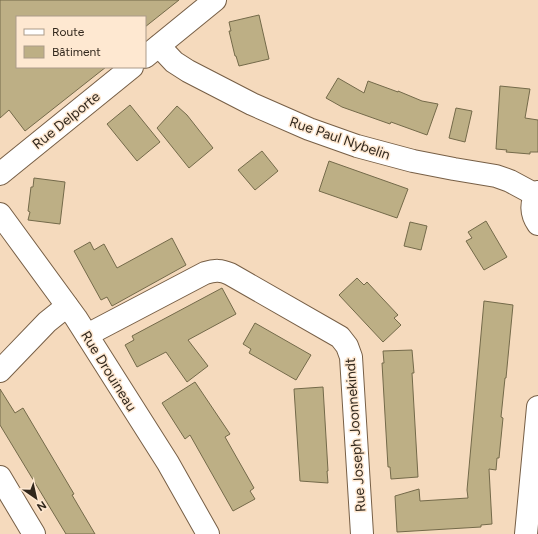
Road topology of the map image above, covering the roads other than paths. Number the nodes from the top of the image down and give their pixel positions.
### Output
1 (216, 0) edge
2 (152, 51) edge
3 (131, 68) edge
4 (0, 174) edge
5 (537, 194) edge
6 (0, 214) edge
7 (538, 224) edge
8 (67, 306) junction
9 (87, 335) junction
10 (0, 371) edge
11 (538, 407) edge
12 (537, 437) edge
13 (0, 477) edge
14 (34, 534) edge
15 (208, 534) edge
16 (362, 534) edge
17 (526, 534) edge

1 - 2 street
2 - 5 street, Rue Paul Nybelin
3 - 4 street, Rue Delporte
5 - 7 street
6 - 8 street, Rue Drouineau
8 - 9 street, Rue Drouineau
8 - 10 street
9 - 15 street, Rue Drouineau
9 - 16 street, Rue Joseph Joonnekindt
11 - 12 street
12 - 17 street
13 - 14 street

